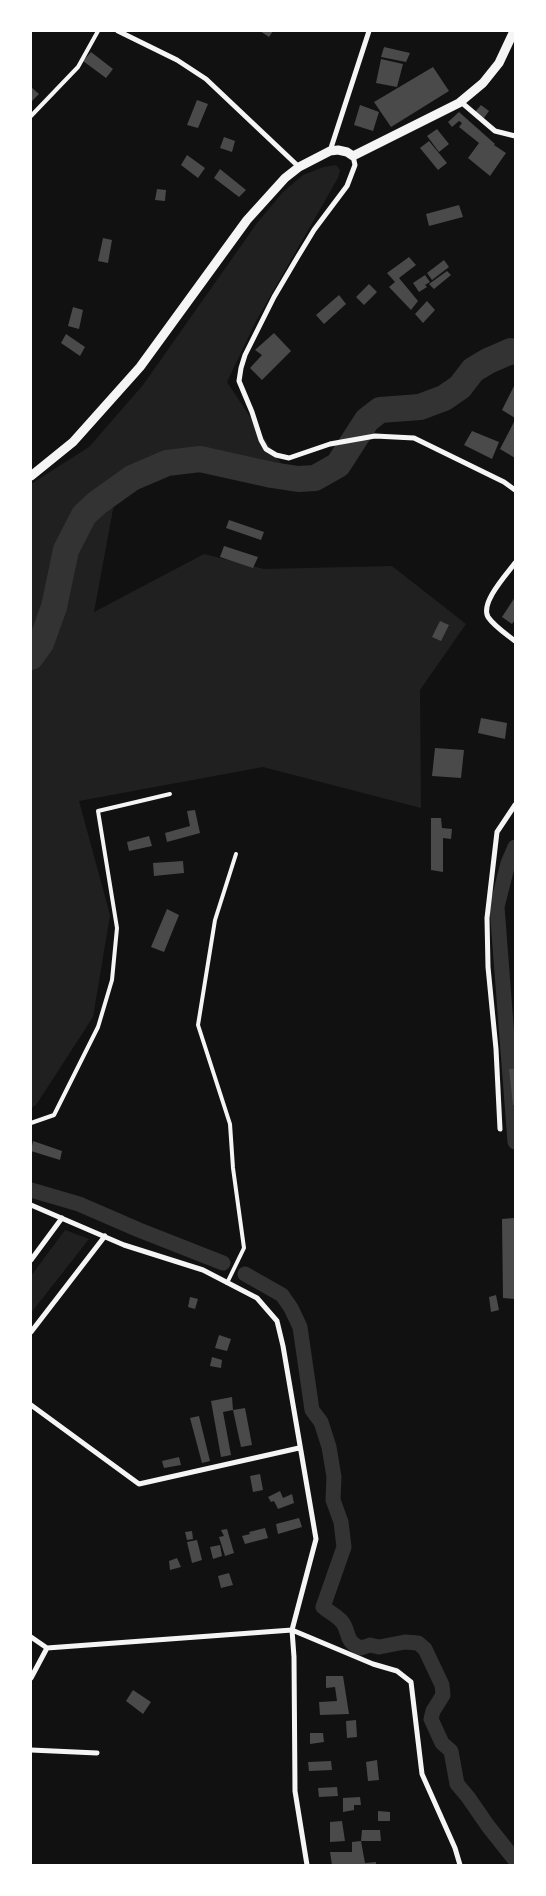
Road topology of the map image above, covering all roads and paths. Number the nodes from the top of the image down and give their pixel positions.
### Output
1 (98, 31) edge
2 (118, 31) edge
3 (369, 31) edge
4 (514, 31) edge
5 (462, 102) junction
6 (31, 116) edge
7 (515, 136) edge
8 (330, 152) junction
9 (353, 156) junction
10 (299, 167) junction
11 (31, 476) edge
12 (515, 490) edge
13 (515, 563) edge
14 (515, 640) edge
15 (170, 794) dead end
16 (515, 805) edge
17 (236, 854) dead end
18 (31, 1124) edge
19 (500, 1129) dead end
20 (31, 1205) edge
21 (62, 1218) junction
22 (105, 1236) junction
23 (31, 1260) edge
24 (227, 1283) junction
25 (31, 1332) edge
26 (31, 1405) edge
27 (299, 1448) junction
28 (292, 1630) junction
29 (31, 1636) edge
30 (47, 1648) junction
31 (31, 1678) edge
32 (31, 1750) edge
33 (98, 1753) dead end
34 (307, 1865) edge
35 (460, 1865) edge

1 - 6 lane
2 - 10 street
3 - 8 street
4 - 5 street
5 - 7 street
5 - 9 street
8 - 9 street
8 - 10 street
9 - 12 street
10 - 11 street
13 - 14 street
15 - 18 lane
16 - 19 street
17 - 24 lane
20 - 21 street
21 - 22 street
21 - 23 street
22 - 24 street
22 - 25 street
24 - 27 street
26 - 27 street
27 - 28 street
28 - 30 street
28 - 34 street
28 - 35 street
29 - 30 street
30 - 31 street
32 - 33 street

